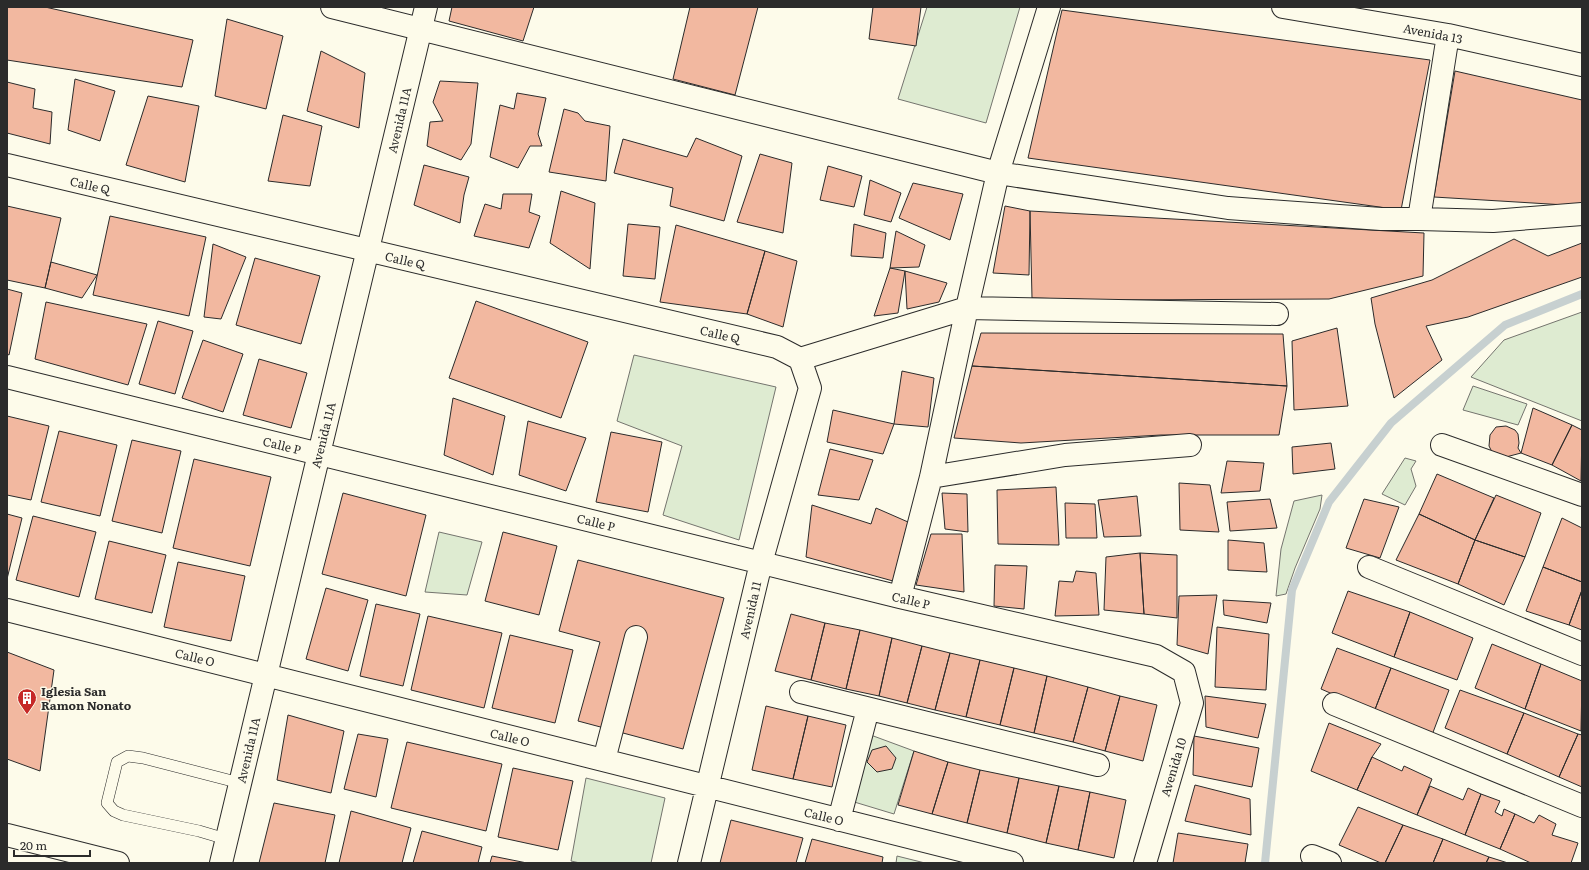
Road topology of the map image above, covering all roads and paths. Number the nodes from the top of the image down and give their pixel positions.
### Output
1 (332, 7) edge
2 (426, 7) edge
3 (1048, 7) edge
4 (1284, 7) edge
5 (421, 29) junction
6 (1448, 35) junction
7 (1582, 65) edge
8 (7, 165) edge
9 (998, 173) junction
10 (1582, 214) edge
11 (1419, 218) junction
12 (368, 251) junction
13 (967, 308) junction
14 (1277, 314) dead end
15 (800, 359) junction
16 (7, 377) edge
17 (1190, 445) dead end
18 (1442, 445) dead end
19 (319, 454) junction
20 (931, 477) junction
21 (1582, 495) edge
22 (761, 563) junction
23 (1370, 567) dead end
24 (900, 597) junction
25 (7, 610) edge
26 (636, 637) dead end
27 (1582, 654) edge
28 (1184, 672) joint
29 (266, 675) junction
30 (801, 692) dead end
31 (1334, 704) dead end
32 (868, 709) junction
33 (604, 760) junction
34 (1098, 765) dead end
35 (240, 783) junction
36 (708, 786) junction
37 (1582, 806) edge
38 (839, 820) junction
39 (7, 835) edge
40 (226, 839) junction
41 (118, 863) edge
42 (220, 863) edge
43 (689, 863) edge
44 (1012, 863) edge
45 (1145, 863) edge

1 - 5 street
2 - 5 street, Avenida 11A
3 - 9 street
4 - 6 street, Avenida 13
5 - 9 street
5 - 12 street, Avenida 11A
6 - 7 street, Avenida 13
6 - 11 street
8 - 12 street, Calle Q
9 - 11 street
9 - 13 street
10 - 11 street
12 - 15 street, Calle Q
12 - 19 street, Avenida 11A
13 - 14 street
13 - 15 street
13 - 20 street
15 - 22 street, Avenida 11
16 - 19 street, Calle P
17 - 20 street
18 - 21 street
19 - 22 street, Calle P
19 - 29 street, Avenida 11A
20 - 24 street
22 - 24 street, Calle P
22 - 36 street, Avenida 11
23 - 27 street
24 - 28 street, Calle P
25 - 29 street, Calle O
26 - 33 street
28 - 45 street, Avenida 10
29 - 33 street, Calle O
29 - 35 street, Avenida 11A
30 - 32 street
31 - 37 street
32 - 34 street
32 - 38 street
33 - 36 street, Calle O
35 - 40 street, Avenida 11A
35 - 40 lane
36 - 38 street, Calle O
36 - 43 street, Avenida 11
38 - 44 street, Calle O
39 - 41 street
40 - 42 street, Avenida 11A

